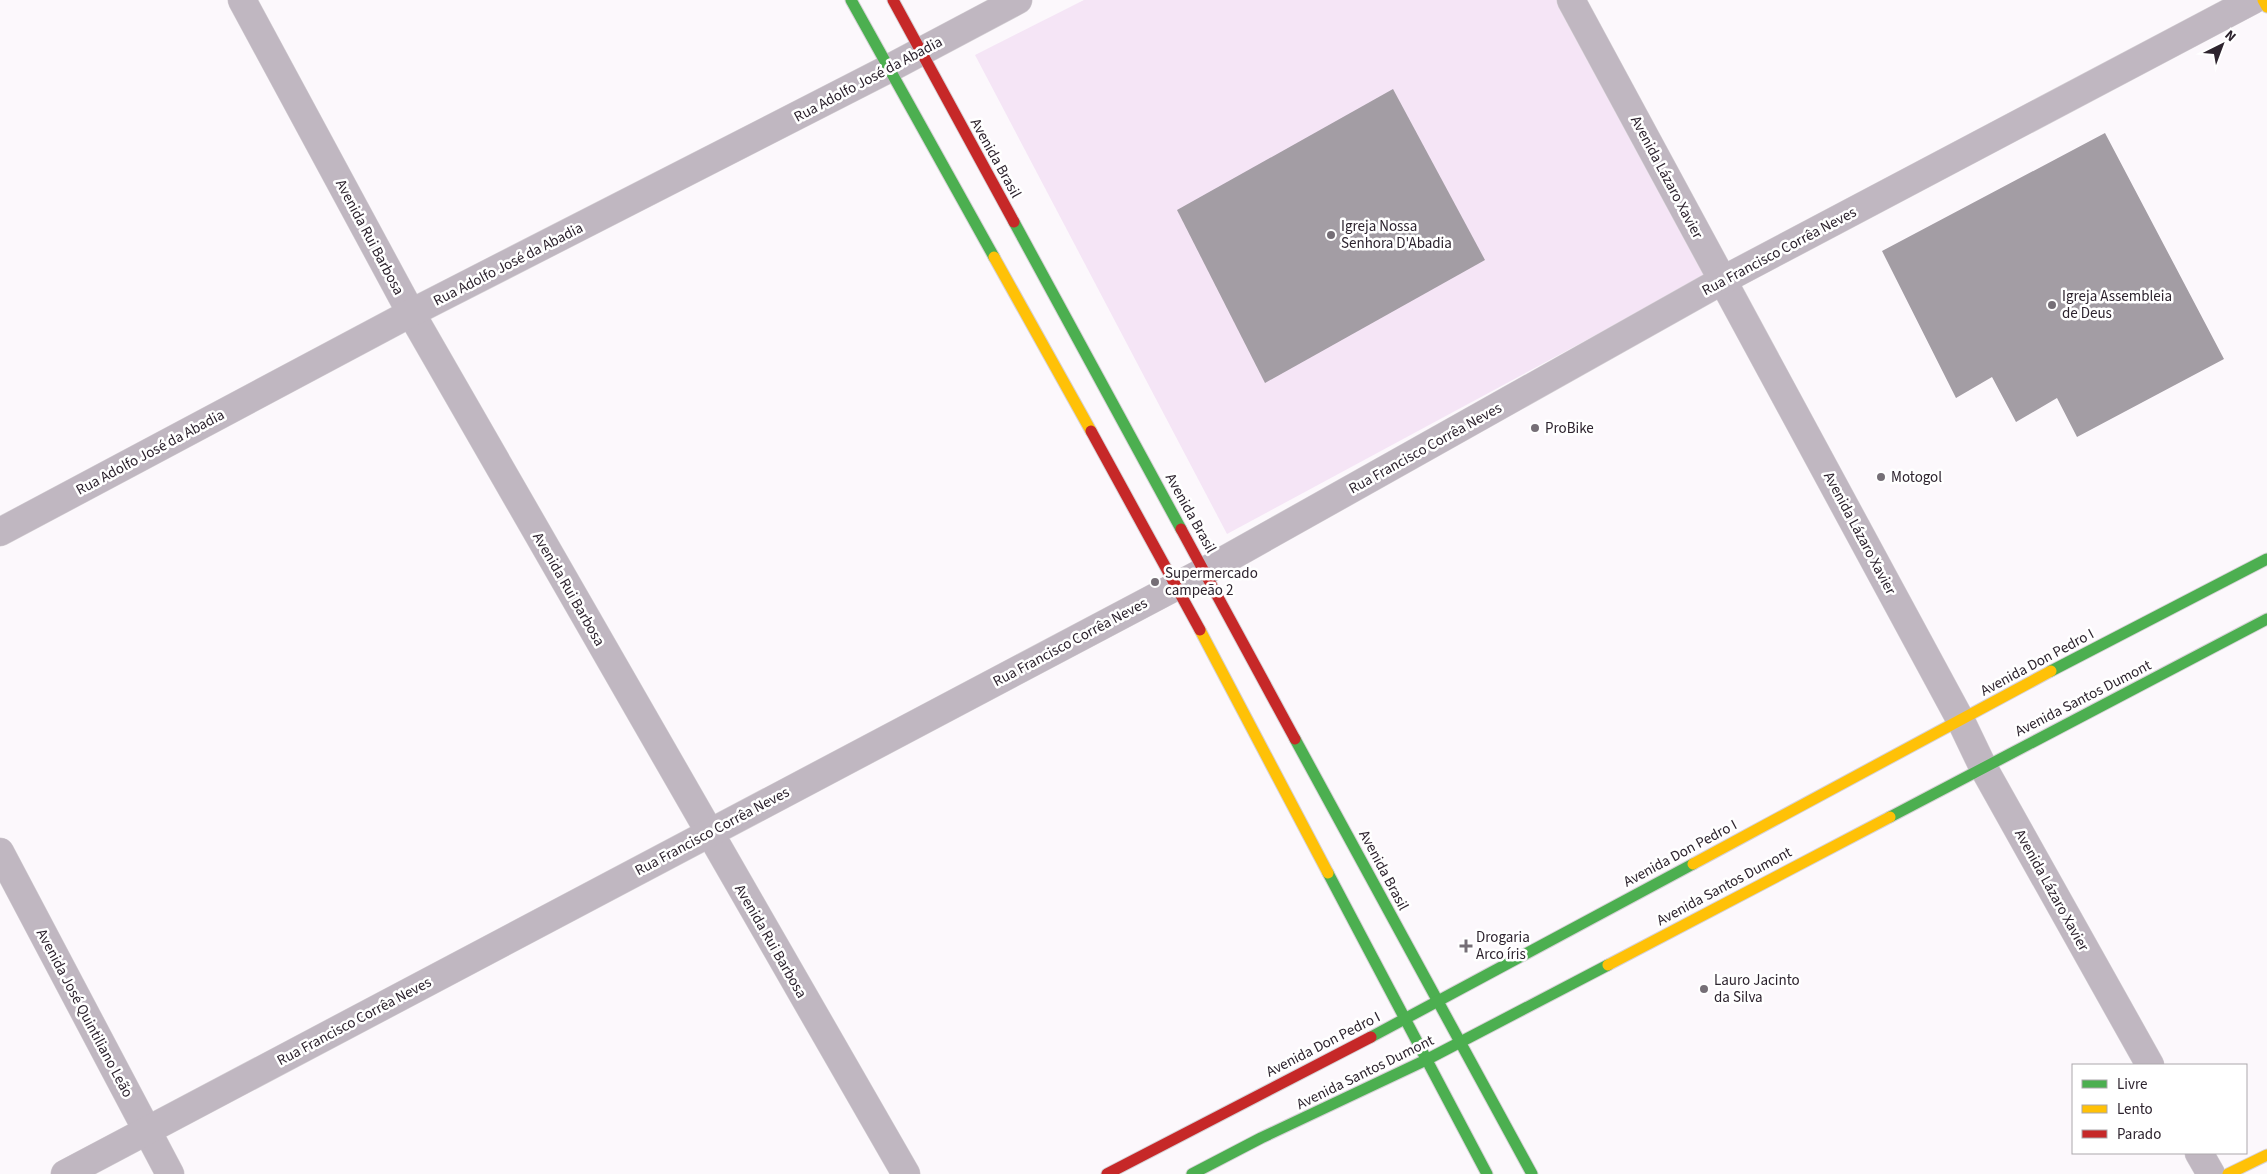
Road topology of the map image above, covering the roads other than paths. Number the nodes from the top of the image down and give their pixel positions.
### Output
1 (242, 0) edge
2 (850, 0) edge
3 (893, 0) edge
4 (1018, 0) edge
5 (1571, 0) edge
6 (2253, 0) edge
7 (2263, 0) edge
8 (2267, 7) edge
9 (920, 52) junction
10 (888, 69) junction
11 (1723, 280) junction
12 (411, 313) junction
13 (0, 532) edge
14 (2267, 559) edge
15 (1205, 571) junction
16 (1176, 585) junction
17 (2267, 619) edge
18 (1960, 719) junction
19 (1983, 767) junction
20 (709, 832) junction
21 (0, 852) edge
22 (1438, 1001) junction
23 (1406, 1019) junction
24 (1461, 1041) junction
25 (1426, 1060) junction
26 (2149, 1064) edge
27 (148, 1131) junction
28 (2200, 1154) edge
29 (2267, 1155) edge
30 (65, 1174) edge
31 (170, 1174) edge
32 (906, 1174) edge
33 (1107, 1174) edge
34 (1192, 1174) edge
35 (1487, 1174) edge
36 (1532, 1174) edge
37 (2211, 1174) edge
38 (2228, 1174) edge

1 - 12 street, Avenida Rui Barbosa
2 - 10 main road
3 - 9 main road, Avenida Brasil
4 - 9 street, Rua Adolfo José da Abadia
5 - 11 street, Avenida Lázaro Xavier
6 - 11 street, Rua Francisco Corrêa Neves
7 - 8 main road
9 - 10 street, Rua Adolfo José da Abadia
9 - 15 main road, Avenida Brasil
10 - 12 street, Rua Adolfo José da Abadia
10 - 16 main road
11 - 15 street, Rua Francisco Corrêa Neves
11 - 18 street, Avenida Lázaro Xavier
12 - 13 street, Rua Adolfo José da Abadia
12 - 20 street, Avenida Rui Barbosa
14 - 18 main road, Avenida Don Pedro I
15 - 16 street, Rua Francisco Corrêa Neves
15 - 22 main road, Avenida Brasil
16 - 20 street, Rua Francisco Corrêa Neves
16 - 23 main road
17 - 19 main road, Avenida Santos Dumont
18 - 19 street, Avenida Lázaro Xavier
18 - 22 main road, Avenida Don Pedro I
19 - 24 main road, Avenida Santos Dumont
19 - 26 street, Avenida Lázaro Xavier
20 - 27 street, Rua Francisco Corrêa Neves
20 - 32 street, Avenida Rui Barbosa
21 - 27 street, Avenida José Quintiliano Leão
22 - 23 main road, Avenida Don Pedro I
22 - 24 main road, Avenida Brasil
23 - 25 main road
23 - 33 main road, Avenida Don Pedro I
24 - 25 main road, Avenida Santos Dumont
24 - 36 main road, Avenida Brasil
25 - 34 main road, Avenida Santos Dumont
25 - 35 main road
27 - 30 street, Rua Francisco Corrêa Neves
27 - 31 street, Avenida José Quintiliano Leão
28 - 37 street
29 - 38 main road

